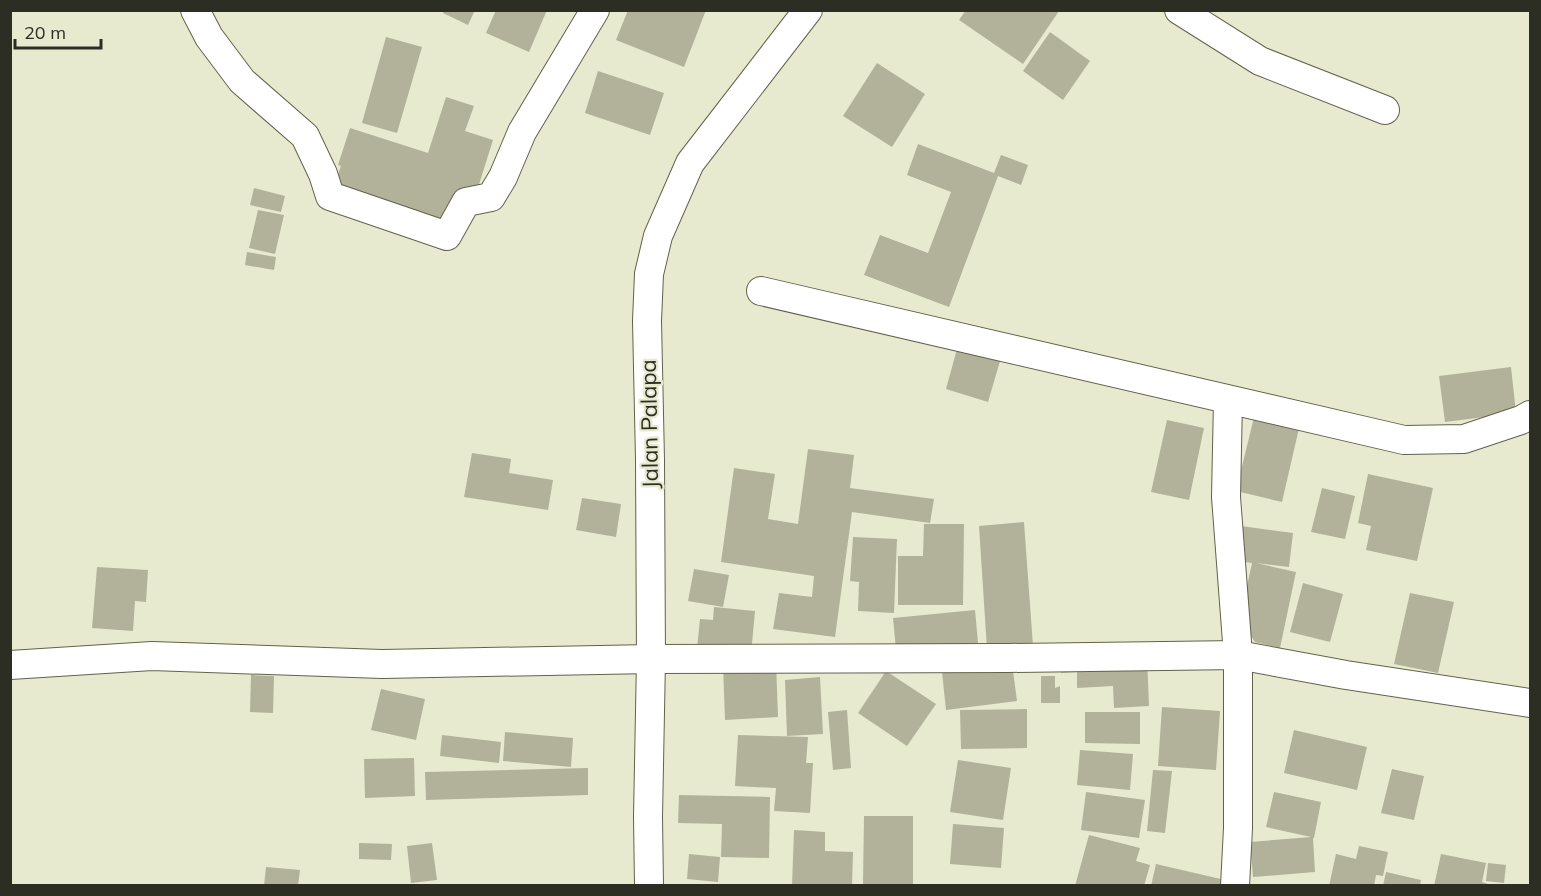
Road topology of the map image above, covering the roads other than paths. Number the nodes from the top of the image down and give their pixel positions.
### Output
1 (195, 10) edge
2 (595, 10) edge
3 (808, 10) edge
4 (1179, 10) edge
5 (1385, 110) dead end
6 (761, 291) dead end
7 (1228, 400) junction
8 (1530, 415) edge
9 (1238, 655) junction
10 (651, 659) junction
11 (10, 665) edge
12 (1530, 703) edge
13 (649, 885) edge
14 (1235, 885) edge

1 - 2 street
3 - 10 street, Jalan Palapa
4 - 5 street
6 - 7 street
7 - 8 street
7 - 9 street
9 - 10 street
9 - 12 street
9 - 14 street
10 - 11 street
10 - 13 street, Jalan Palapa

